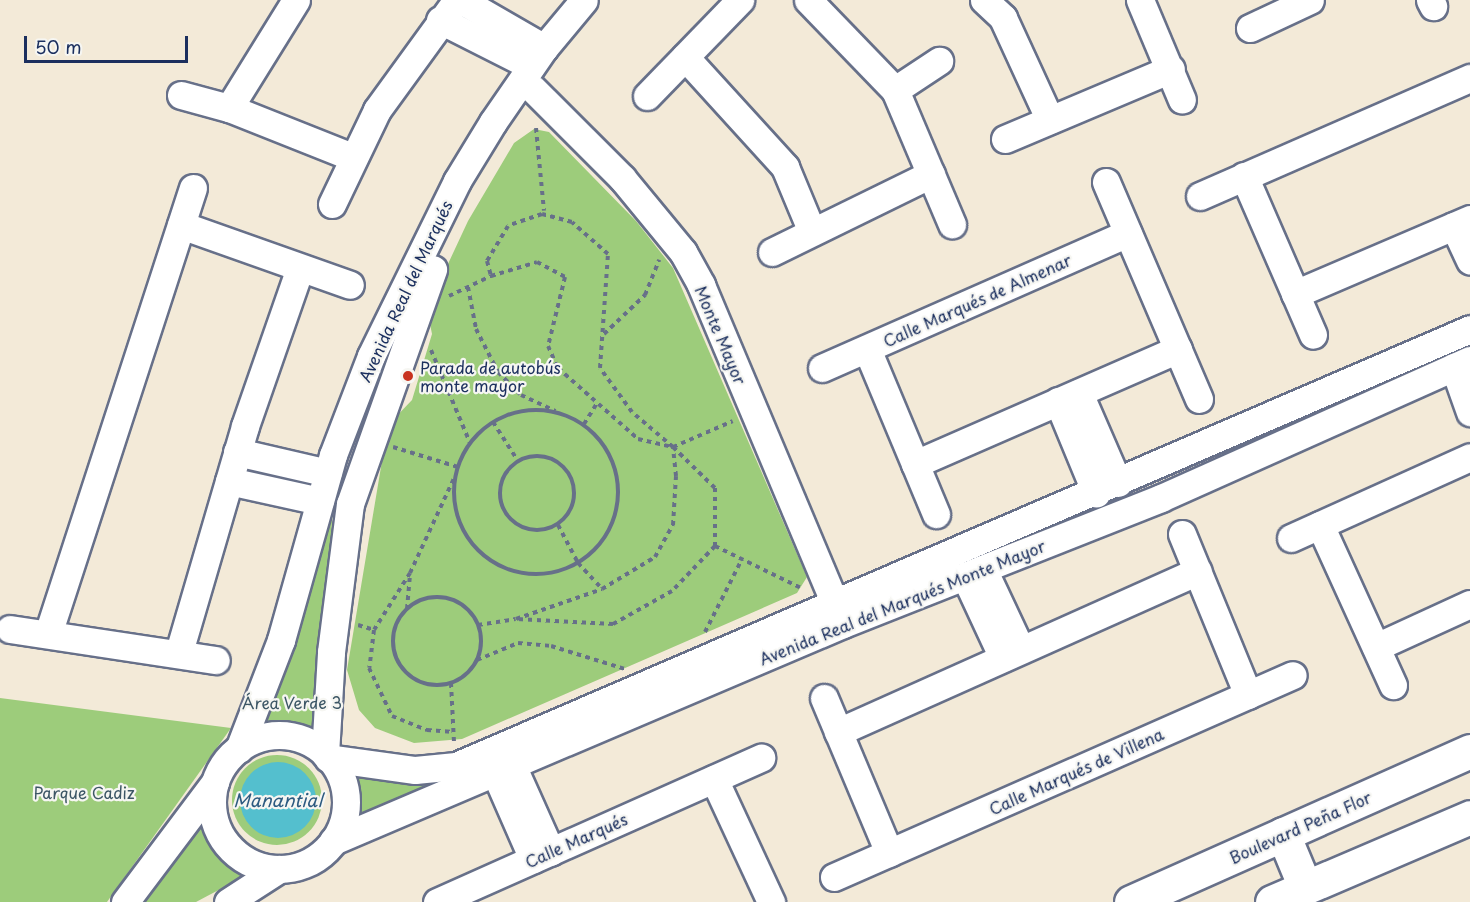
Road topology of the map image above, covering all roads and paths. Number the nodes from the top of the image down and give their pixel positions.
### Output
1 (296, 0) edge
2 (584, 0) edge
3 (604, 0) edge
4 (808, 0) edge
5 (984, 0) edge
6 (1140, 0) edge
7 (730, 3) edge
8 (1295, 3) edge
9 (452, 7) edge
10 (1250, 28) dead end
11 (685, 57) junction
12 (939, 61) dead end
13 (536, 67) junction
14 (1171, 69) junction
15 (1470, 78) edge
16 (895, 90) junction
17 (181, 95) dead end
18 (647, 96) dead end
19 (1182, 100) dead end
20 (229, 108) junction
21 (1050, 120) junction
22 (1005, 139) dead end
23 (352, 158) junction
24 (931, 174) junction
25 (1244, 176) junction
26 (1106, 182) dead end
27 (193, 188) dead end
28 (1200, 196) dead end
29 (332, 204) dead end
30 (544, 211) dead end
31 (1462, 222) edge
32 (952, 224) dead end
33 (181, 225) junction
34 (665, 228) junction
35 (812, 232) junction
36 (1128, 233) junction
37 (771, 252) dead end
38 (1470, 261) edge
39 (300, 268) junction
40 (491, 276) junction
41 (350, 285) dead end
42 (468, 286) junction
43 (1295, 294) junction
44 (415, 312) junction
45 (1470, 329) edge
46 (603, 334) junction
47 (1313, 335) dead end
48 (867, 349) junction
49 (1178, 349) junction
50 (1462, 364) edge
51 (822, 368) dead end
52 (1068, 397) junction
53 (1199, 399) dead end
54 (597, 403) junction
55 (560, 412) junction
56 (754, 412) junction
57 (1470, 412) edge
58 (493, 422) junction
59 (584, 424) junction
60 (372, 441) junction
61 (470, 443) junction
62 (673, 447) junction
63 (237, 452) junction
64 (1470, 456) edge
65 (518, 460) junction
66 (915, 464) junction
67 (458, 467) junction
68 (328, 473) junction
69 (455, 475) junction
70 (228, 481) junction
71 (1107, 488) junction
72 (320, 501) junction
73 (936, 514) dead end
74 (558, 525) junction
75 (1320, 525) junction
76 (1182, 534) dead end
77 (1291, 538) dead end
78 (715, 546) junction
79 (742, 559) junction
80 (578, 563) junction
81 (1198, 571) junction
82 (974, 572) junction
83 (410, 573) junction
84 (602, 589) junction
85 (1470, 604) edge
86 (407, 609) junction
87 (839, 614) junction
88 (516, 619) junction
89 (478, 625) junction
90 (10, 628) dead end
91 (48, 634) junction
92 (1376, 647) junction
93 (179, 652) junction
94 (1012, 654) junction
95 (216, 660) dead end
96 (476, 660) junction
97 (696, 664) junction
98 (1293, 675) dead end
99 (451, 683) junction
100 (652, 683) junction
101 (1393, 685) dead end
102 (1248, 695) junction
103 (824, 698) dead end
104 (454, 732) junction
105 (838, 732) junction
106 (239, 749) junction
107 (1470, 751) edge
108 (327, 756) junction
109 (761, 758) dead end
110 (456, 766) junction
111 (504, 769) junction
112 (714, 779) junction
113 (215, 782) junction
114 (1470, 817) edge
115 (1283, 834) junction
116 (333, 841) junction
117 (889, 853) junction
118 (542, 855) junction
119 (279, 869) junction
120 (834, 877) dead end
121 (1305, 887) junction
122 (125, 902) edge
123 (228, 902) edge
124 (437, 902) edge
125 (770, 902) edge
126 (1131, 902) edge
127 (1272, 902) edge

1 - 20 street
2 - 13 street, Avenida Real del Marqués
3 - 13 street, Avenida Real del Marqués
4 - 16 street
5 - 21 street
6 - 14 street
7 - 11 street
8 - 10 street
9 - 13 street, Monte Mayor
9 - 23 street
11 - 18 street
11 - 35 street
12 - 16 street
13 - 30 path
13 - 34 street, Monte Mayor
13 - 44 street, Avenida Real del Marqués
13 - 68 street, Avenida Real del Marqués
14 - 19 street
14 - 21 street
15 - 25 street
16 - 24 street
17 - 20 street
20 - 23 street
21 - 22 street
23 - 29 street
24 - 32 street
24 - 35 street
25 - 28 street
25 - 43 street
26 - 36 street
27 - 33 street
31 - 38 street
31 - 43 street
33 - 39 street
33 - 91 street
34 - 46 path
34 - 56 street, Monte Mayor
35 - 37 street
36 - 48 street, Calle Marqués de Almenar
36 - 49 street
39 - 41 street
39 - 63 street
40 - 42 path
40 - 46 path
40 - 54 path
42 - 44 path
42 - 55 path
43 - 47 street
44 - 60 street, Avenida Real del Marqués
44 - 61 path
45 - 71 street, Avenida Real del Marqués Monte Mayor
46 - 62 path
48 - 51 street
48 - 66 street, Calle Marqués de Almenar
49 - 52 street
49 - 53 street
50 - 57 street
50 - 82 street, Avenida Real del Marqués Monte Mayor
52 - 66 street
52 - 71 street
54 - 59 path
54 - 62 path
55 - 58 path
55 - 59 path
56 - 62 path
56 - 87 street, Monte Mayor
58 - 61 path
58 - 65 path
59 - 80 path
60 - 67 path
60 - 108 street, Avenida Real del Marqués
61 - 67 path
62 - 78 path
62 - 84 path
63 - 68 street
63 - 70 street
64 - 75 street
65 - 74 path
65 - 74 path
66 - 73 street, Calle Marqués de Almenar
67 - 69 path
68 - 72 street, Avenida Real del Marqués
69 - 80 path
69 - 83 path
70 - 72 street
70 - 93 street
71 - 87 street, Avenida Real del Marqués Monte Mayor
72 - 106 street, Avenida Real del Marqués
74 - 80 path
75 - 77 street
75 - 92 street
76 - 81 street
78 - 79 path
78 - 88 path
79 - 87 path
79 - 97 path
80 - 84 path
81 - 94 street
81 - 102 street
82 - 87 street, Avenida Real del Marqués Monte Mayor
82 - 94 street
83 - 86 path
83 - 104 path
84 - 88 path
85 - 92 street
86 - 89 path
86 - 99 path
87 - 97 street, Avenida Real del Marqués Monte Mayor
87 - 111 street, Avenida Real del Marqués Monte Mayor
88 - 89 path
89 - 96 path
90 - 91 street
91 - 93 street
92 - 101 street
93 - 95 street
94 - 105 street
96 - 99 path
96 - 100 path
97 - 100 street, Avenida Real del Marqués Monte Mayor
98 - 102 street, Calle Marqués de Villena
99 - 104 path
100 - 110 street, Avenida Real del Marqués Monte Mayor
102 - 117 street, Calle Marqués de Villena
103 - 105 street
104 - 110 path
105 - 117 street
106 - 108 street
106 - 113 street
107 - 115 main road, Boulevard Peña Flor
108 - 110 street, Avenida Real del Marqués Monte Mayor
108 - 116 street
109 - 112 street, Calle Marqués
111 - 116 street, Avenida Real del Marqués Monte Mayor
111 - 118 street
112 - 118 street, Calle Marqués
112 - 125 street
113 - 119 street
113 - 122 street
114 - 121 main road
115 - 121 main road
115 - 126 main road, Boulevard Peña Flor
116 - 119 street
117 - 120 street, Calle Marqués de Villena
118 - 124 street, Calle Marqués
119 - 123 street
121 - 127 main road

